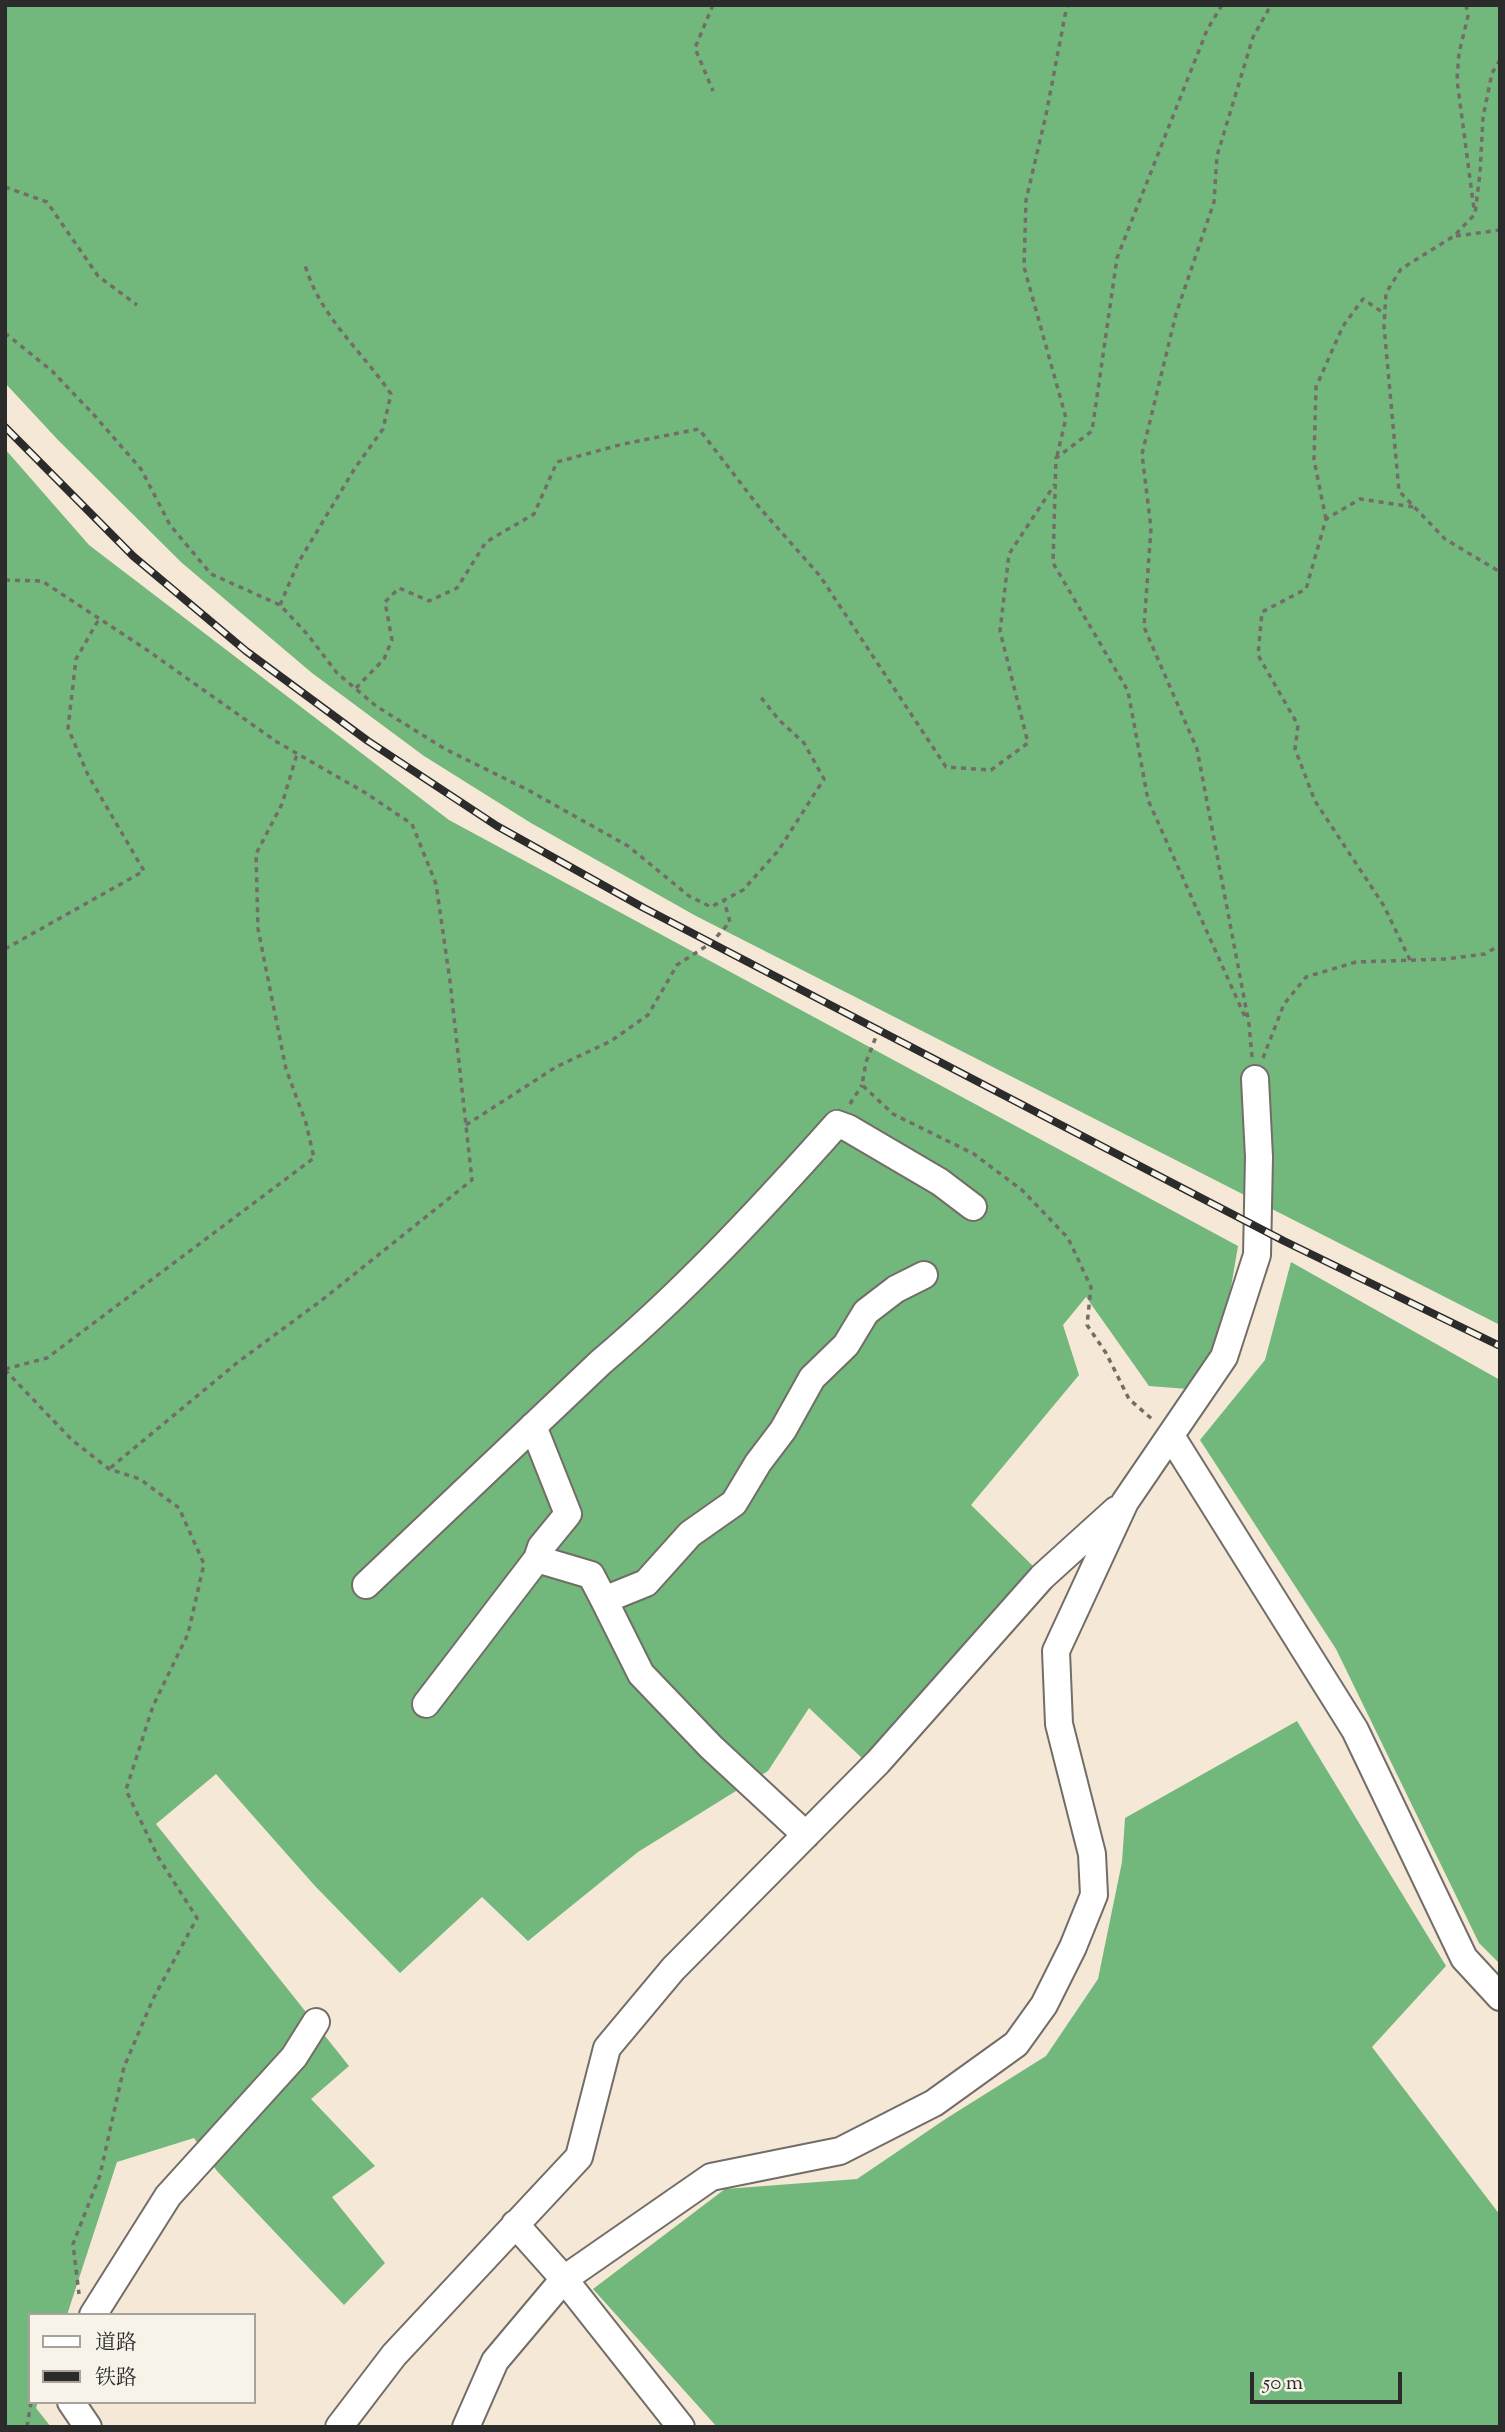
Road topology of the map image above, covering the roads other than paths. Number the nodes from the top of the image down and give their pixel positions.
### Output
1 (1255, 1080) road end
2 (973, 1208) dead end
3 (924, 1275) dead end
4 (533, 1426) junction
5 (1171, 1436) junction
6 (1125, 1502) junction
7 (537, 1559) junction
8 (366, 1585) dead end
9 (604, 1600) junction
10 (426, 1704) dead end
11 (807, 1835) junction
12 (1500, 1997) edge
13 (316, 2022) dead end
14 (515, 2224) junction
15 (564, 2279) junction
16 (86, 2310) edge
17 (72, 2404) edge
18 (88, 2427) edge
19 (339, 2427) edge
20 (466, 2427) edge
21 (681, 2427) edge

1 - 5 street
2 - 4 street
3 - 9 street
4 - 7 street
4 - 8 street
5 - 6 street
5 - 12 street
6 - 11 street
6 - 15 street
7 - 9 street
7 - 10 street
9 - 11 street
11 - 14 street
13 - 16 street
14 - 15 street
14 - 19 street
15 - 20 street
15 - 21 street
17 - 18 street

